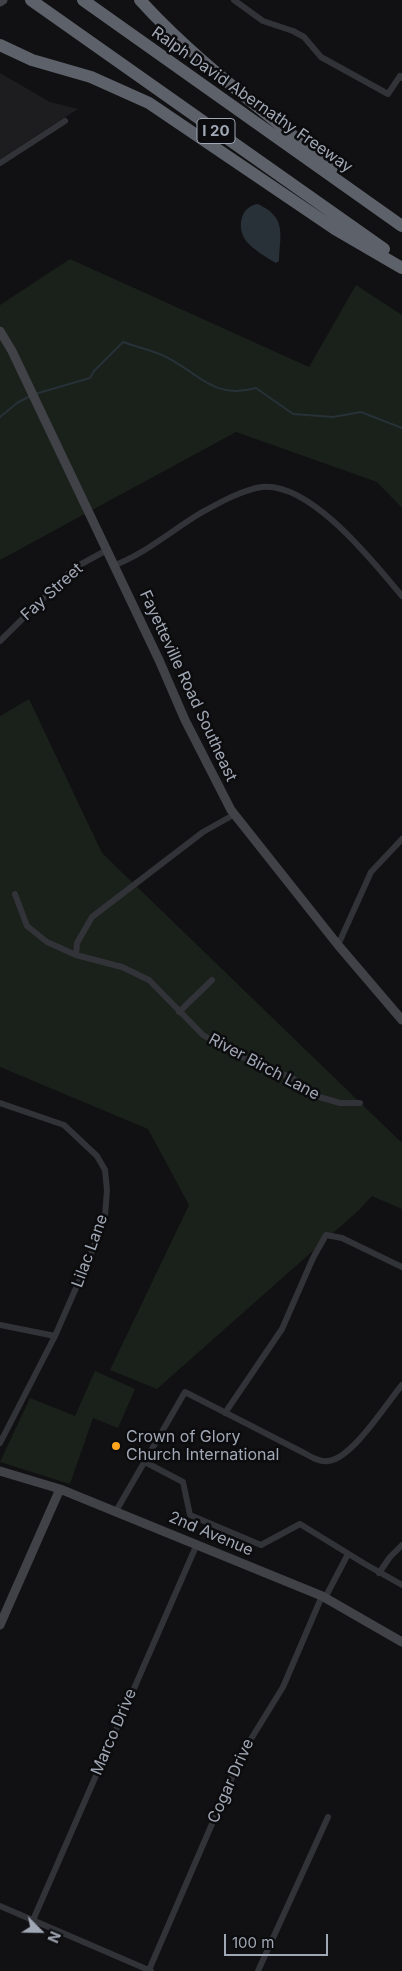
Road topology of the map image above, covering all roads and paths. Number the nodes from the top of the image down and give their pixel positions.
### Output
1 (3, 0) edge
2 (31, 0) edge
3 (83, 0) edge
4 (140, 0) edge
5 (234, 0) edge
6 (0, 2) edge
7 (0, 44) edge
8 (402, 78) edge
9 (65, 121) dead end
10 (0, 163) edge
11 (400, 224) edge
12 (402, 262) edge
13 (402, 268) edge
14 (0, 331) edge
15 (107, 550) junction
16 (115, 565) junction
17 (402, 596) edge
18 (0, 640) edge
19 (235, 814) junction
20 (402, 839) edge
21 (15, 894) dead end
22 (338, 945) junction
23 (76, 954) junction
24 (212, 980) dead end
25 (179, 1012) junction
26 (402, 1020) edge
27 (0, 1103) edge
28 (360, 1103) dead end
29 (402, 1267) edge
30 (0, 1325) edge
31 (55, 1336) junction
32 (402, 1385) edge
33 (225, 1413) junction
34 (0, 1443) edge
35 (144, 1461) junction
36 (0, 1471) edge
37 (60, 1489) junction
38 (116, 1511) junction
39 (197, 1544) junction
40 (402, 1546) edge
41 (348, 1554) junction
42 (379, 1573) junction
43 (402, 1584) edge
44 (323, 1597) junction
45 (0, 1626) edge
46 (402, 1642) edge
47 (328, 1817) dead end
48 (0, 1906) edge
49 (33, 1920) junction
50 (151, 1970) edge
51 (258, 1971) edge

1 - 6 street
2 - 12 highway, I 20
3 - 11 highway, Ralph David Abernathy Freeway / I 20
4 - 11 highway
5 - 8 street
7 - 13 highway
9 - 10 street
14 - 15 street, Fayetteville Road Southeast
15 - 16 street, Fayetteville Road Southeast
15 - 18 street, Fay Street
16 - 17 street
16 - 19 street, Fayetteville Road Southeast
19 - 22 street, Fayetteville Road Southeast
19 - 23 street
20 - 22 street
21 - 23 street, River Birch Lane
22 - 26 street, Fayetteville Road Southeast
23 - 25 street, River Birch Lane
24 - 25 street
25 - 28 street, River Birch Lane
27 - 31 street, Lilac Lane
29 - 33 street
30 - 31 street
31 - 34 street, Lilac Lane
32 - 33 street
33 - 35 street
35 - 38 street
35 - 41 street
36 - 37 street, 2nd Avenue
37 - 38 street, 2nd Avenue
37 - 45 street
38 - 39 street, 2nd Avenue
39 - 44 street, 2nd Avenue
39 - 49 street, Marco Drive
40 - 42 street
41 - 42 street
41 - 44 street, Cogar Drive
42 - 43 street
44 - 46 street, 2nd Avenue
44 - 50 street, Cogar Drive
47 - 51 street
48 - 49 street
49 - 50 street

